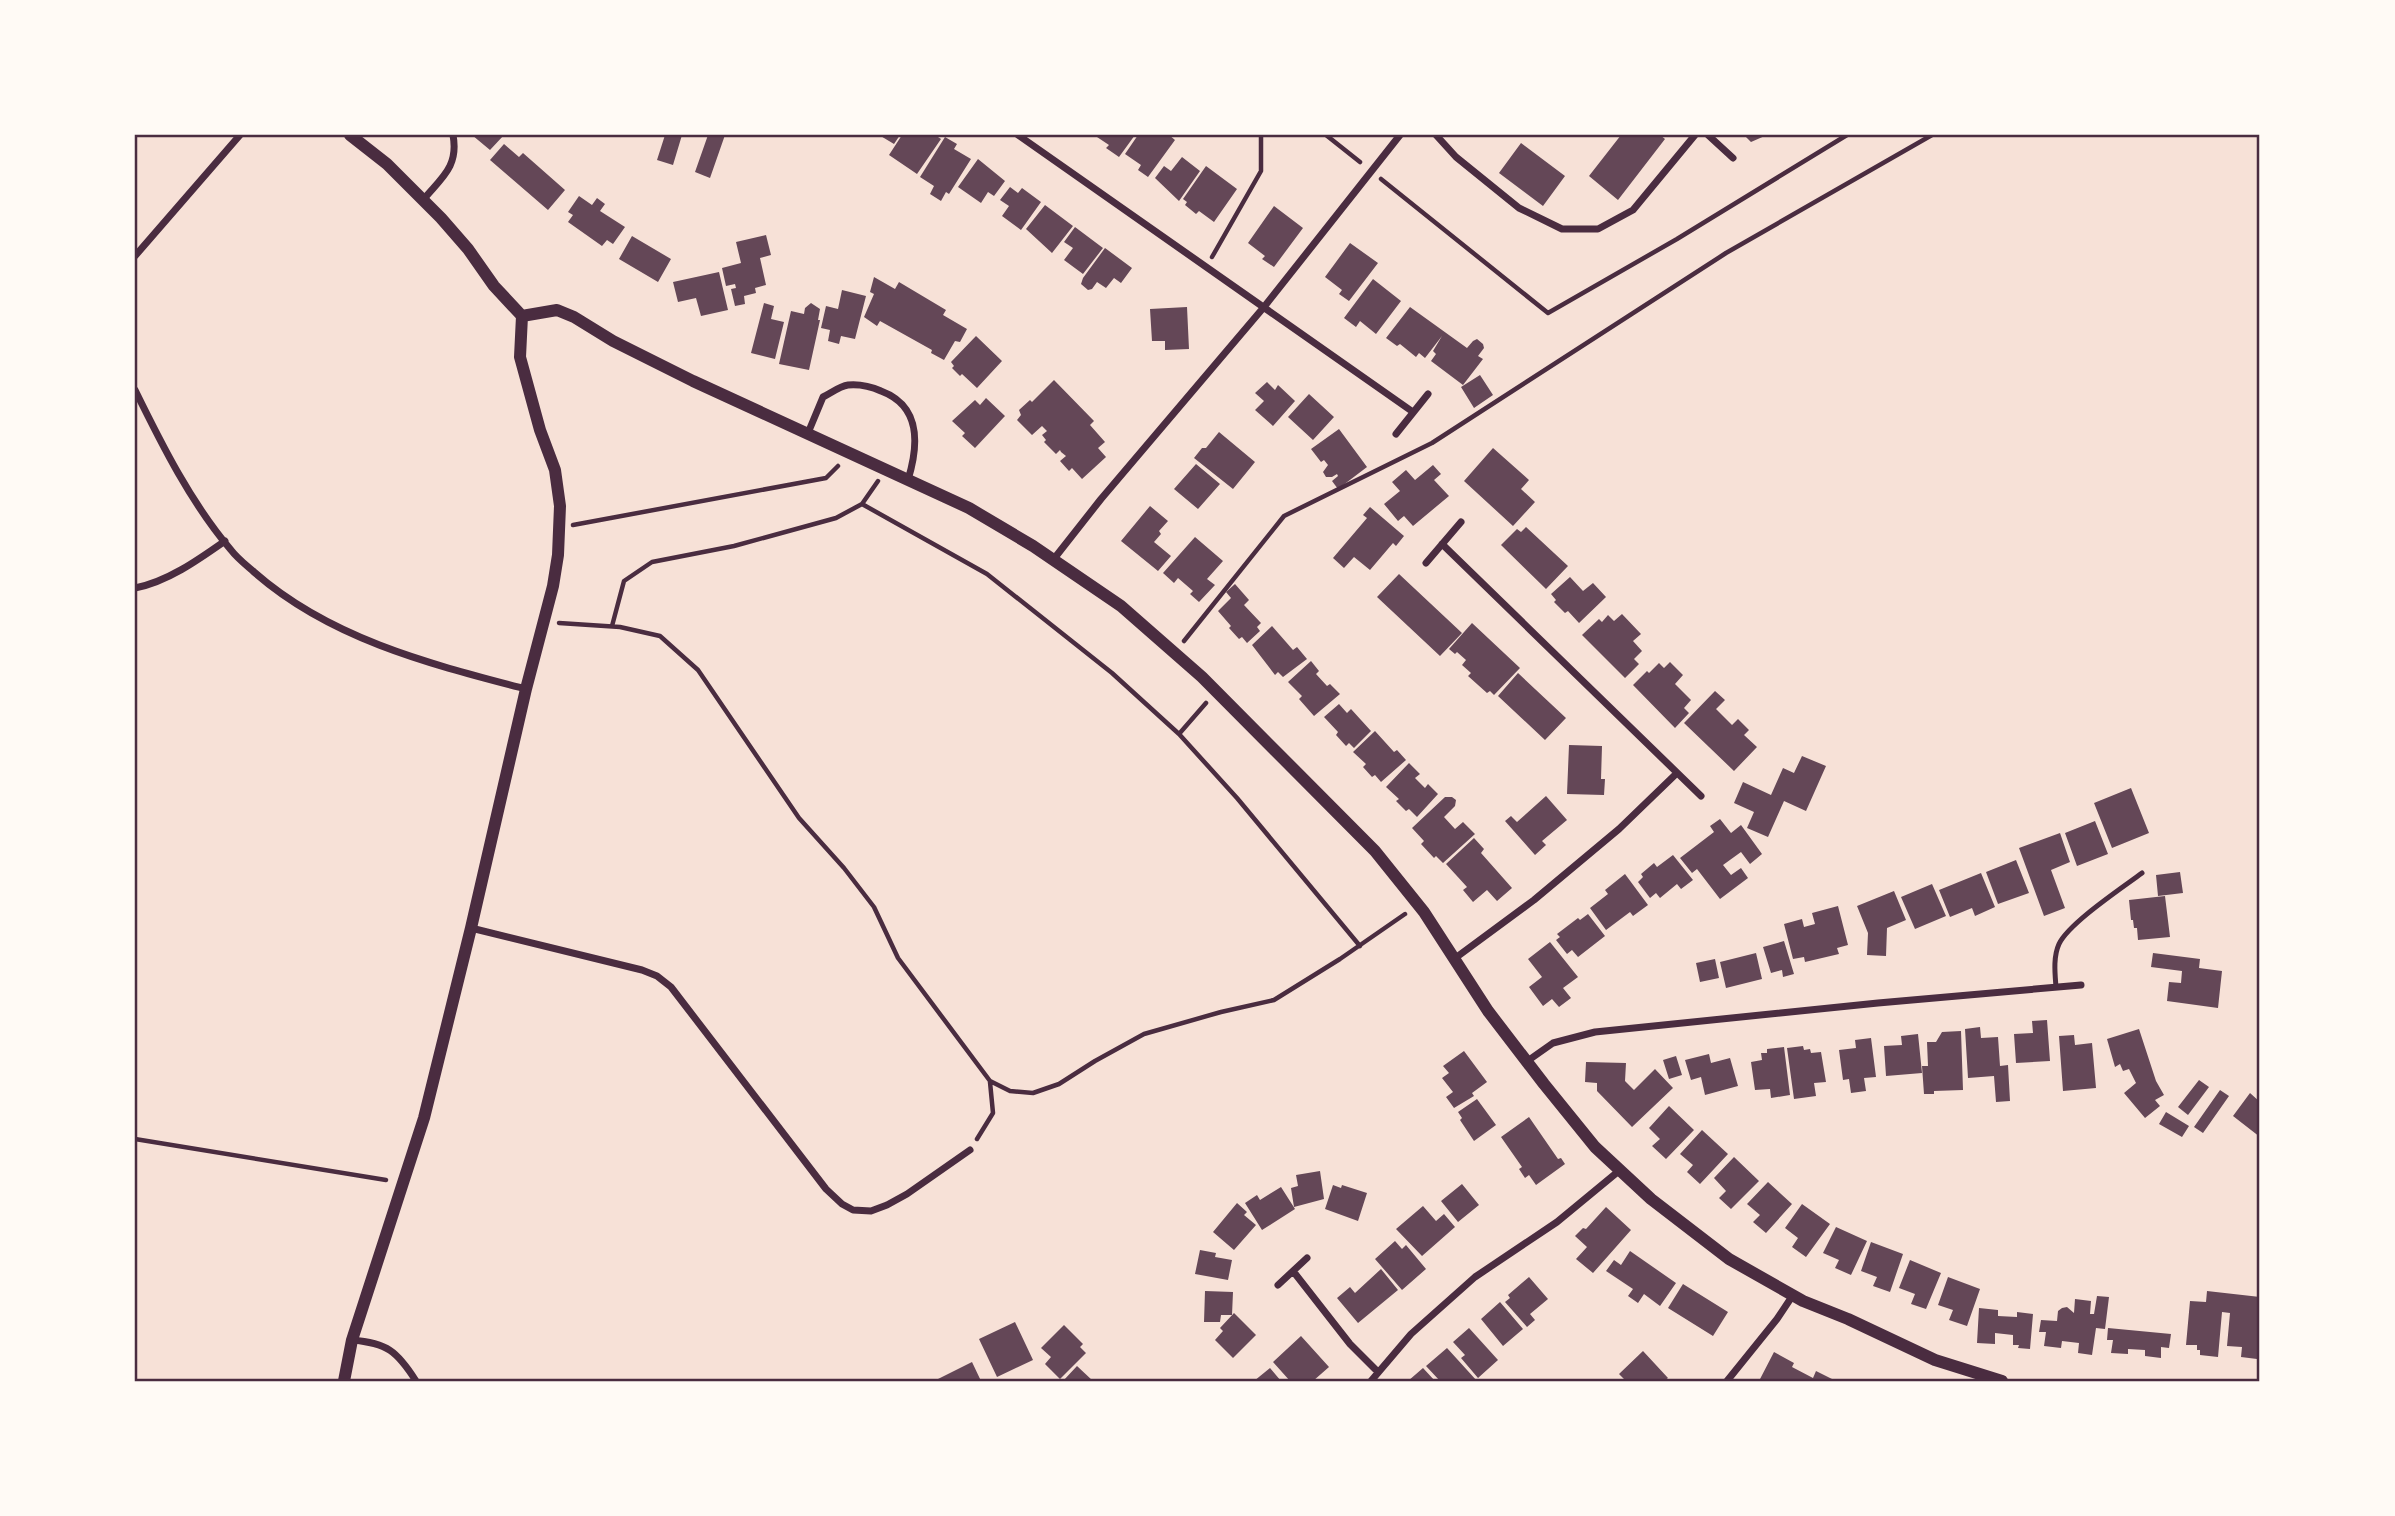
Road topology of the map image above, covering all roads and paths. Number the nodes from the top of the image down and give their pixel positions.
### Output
1 (240, 135) edge
2 (350, 135) edge
3 (453, 135) edge
4 (1018, 135) edge
5 (1261, 135) edge
6 (1400, 135) edge
7 (1436, 135) edge
8 (1695, 135) edge
9 (1708, 135) edge
10 (1932, 135) edge
11 (1733, 158) dead end
12 (423, 200) junction
13 (135, 256) edge
14 (1206, 267) junction
15 (1264, 307) junction
16 (522, 316) junction
17 (135, 390) edge
18 (1428, 394) dead end
19 (1413, 412) junction
20 (808, 433) junction
21 (1396, 434) dead end
22 (851, 452) junction
23 (886, 469) junction
24 (908, 480) junction
25 (862, 504) junction
26 (1461, 522) dead end
27 (559, 528) junction
28 (225, 541) junction
29 (1442, 544) junction
30 (1053, 560) junction
31 (1426, 563) dead end
32 (135, 588) edge
33 (544, 622) junction
34 (612, 626) junction
35 (1176, 652) junction
36 (526, 690) junction
37 (1217, 691) junction
38 (1179, 734) junction
39 (1677, 773) junction
40 (1701, 796) dead end
41 (2142, 873) dead end
42 (1417, 904) junction
43 (471, 928) junction
44 (1360, 946) junction
45 (1454, 959) junction
46 (2081, 985) dead end
47 (2056, 987) junction
48 (1527, 1062) junction
49 (990, 1081) junction
50 (135, 1139) edge
51 (970, 1150) joint
52 (1620, 1170) junction
53 (402, 1183) junction
54 (1307, 1258) dead end
55 (1293, 1271) junction
56 (1278, 1285) dead end
57 (1793, 1295) junction
58 (352, 1340) junction
59 (1378, 1372) junction
60 (344, 1381) edge
61 (416, 1381) edge
62 (1371, 1381) edge
63 (1727, 1381) edge
64 (2002, 1381) edge

1 - 13 street
2 - 12 street
3 - 12 street
4 - 14 street
5 - 14 path
6 - 15 street
7 - 8 street
9 - 11 street
10 - 35 path
12 - 16 street
14 - 15 street
15 - 19 street
15 - 30 street
16 - 20 street
16 - 27 street
17 - 28 street
18 - 19 street
19 - 21 street
20 - 22 street
20 - 24 street
22 - 23 street
22 - 27 path
23 - 24 street
23 - 25 path
24 - 30 street
25 - 34 path
25 - 38 path
26 - 29 street
27 - 33 street
28 - 32 street
28 - 36 street
29 - 31 street
29 - 39 street
30 - 35 street
33 - 34 path
33 - 36 street
34 - 49 path
35 - 37 street
36 - 43 street
37 - 38 path
37 - 42 street
38 - 44 path
39 - 40 street
39 - 45 street
41 - 47 lane
42 - 44 path
42 - 45 street
43 - 51 street
43 - 53 street
44 - 49 path
45 - 48 street
46 - 47 street
47 - 48 street
48 - 52 street
49 - 51 path
50 - 53 path
52 - 57 street
52 - 59 street
53 - 58 street
54 - 55 street
55 - 56 street
55 - 59 street
57 - 63 street
57 - 64 street
58 - 60 street
58 - 61 street
59 - 62 street

